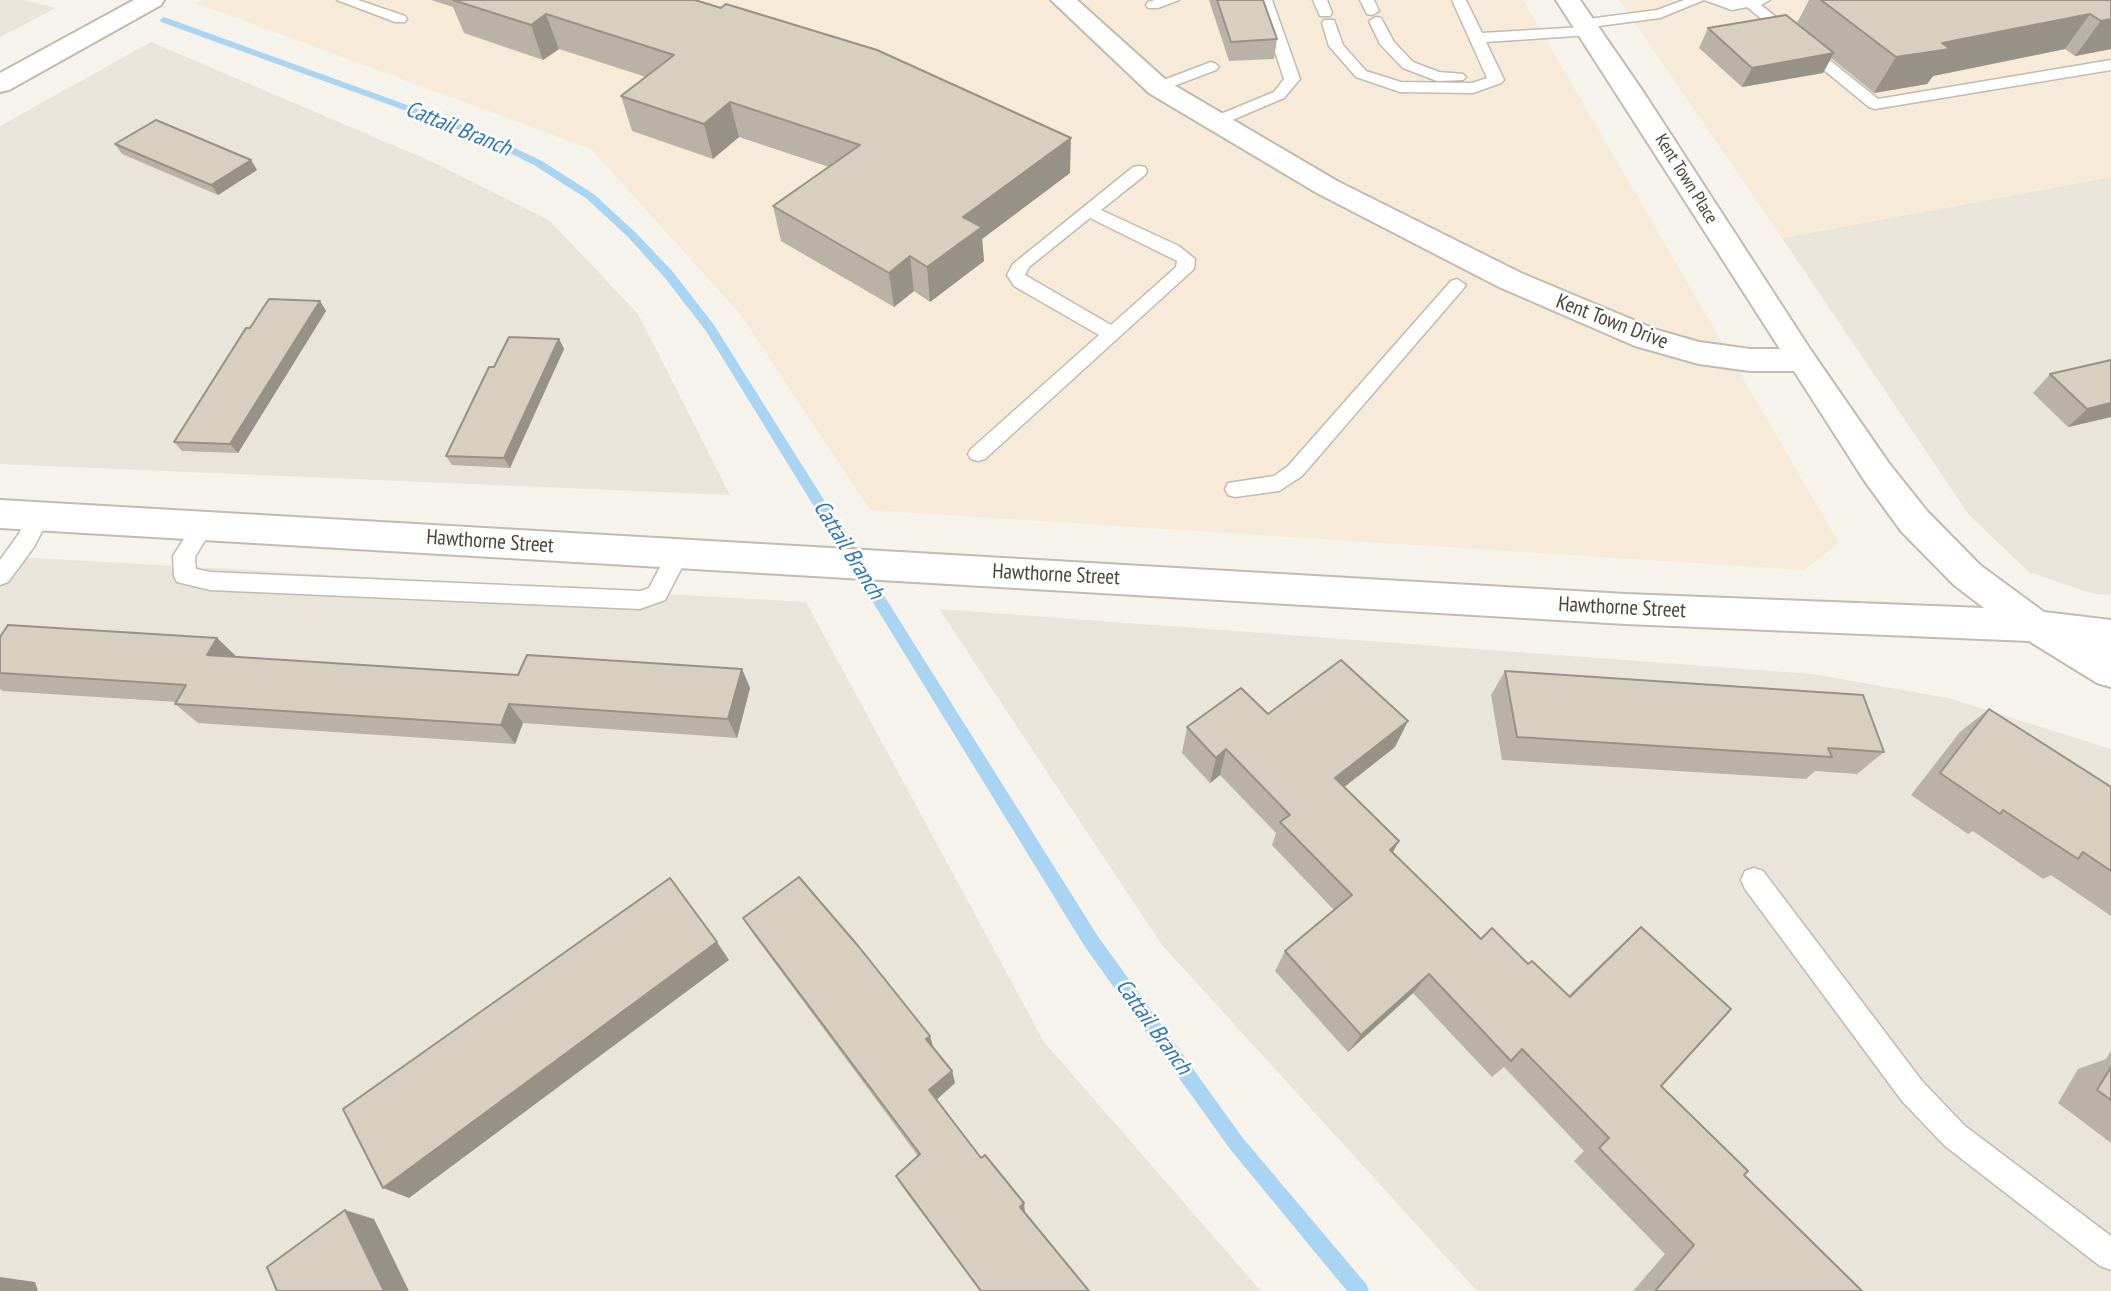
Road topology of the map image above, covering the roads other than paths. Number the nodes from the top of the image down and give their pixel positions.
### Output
1 (152, 0) edge
2 (344, 0) edge
3 (1063, 0) edge
4 (1172, 0) edge
5 (1265, 0) edge
6 (1460, 0) edge
7 (1569, 0) edge
8 (1696, 0) edge
9 (1711, 0) edge
10 (1758, 1) edge
11 (1153, 5) dead end
12 (1372, 11) edge
13 (1325, 12) edge
14 (400, 19) dead end
15 (1588, 27) junction
16 (1477, 38) junction
17 (20, 44) dead end
18 (54, 55) junction
19 (2111, 65) edge
20 (1211, 66) dead end
21 (1496, 80) junction
22 (0, 84) edge
23 (1158, 87) junction
24 (1217, 121) junction
25 (1139, 171) dead end
26 (1089, 211) junction
27 (1457, 285) dead end
28 (1112, 334) junction
29 (1801, 360) junction
30 (978, 454) dead end
31 (1235, 489) dead end
32 (0, 514) edge
33 (39, 516) junction
34 (204, 524) junction
35 (678, 554) junction
36 (0, 576) edge
37 (2035, 626) junction
38 (2111, 636) edge
39 (2111, 671) edge
40 (1754, 880) dead end
41 (2111, 1255) edge

1 - 18 street
2 - 14 lane
3 - 23 street, Kent Town Drive
4 - 11 lane
5 - 24 lane
6 - 16 lane
7 - 15 street, Kent Town Place
8 - 15 lane
9 - 10 lane
10 - 19 lane
12 - 21 lane
13 - 21 lane
15 - 16 lane
15 - 29 street, Kent Town Place
16 - 21 lane
17 - 18 street
18 - 22 street
20 - 23 lane
23 - 24 street, Kent Town Drive
24 - 29 street, Kent Town Drive
25 - 26 lane
26 - 28 lane
26 - 28 lane
27 - 31 lane
28 - 30 lane
29 - 37 street
32 - 33 street, Hawthorne Street
33 - 34 street, Hawthorne Street
33 - 36 lane
34 - 35 street, Hawthorne Street
34 - 35 lane
35 - 37 street, Hawthorne Street
37 - 38 street, Hawthorne Street
37 - 39 street
40 - 41 lane

